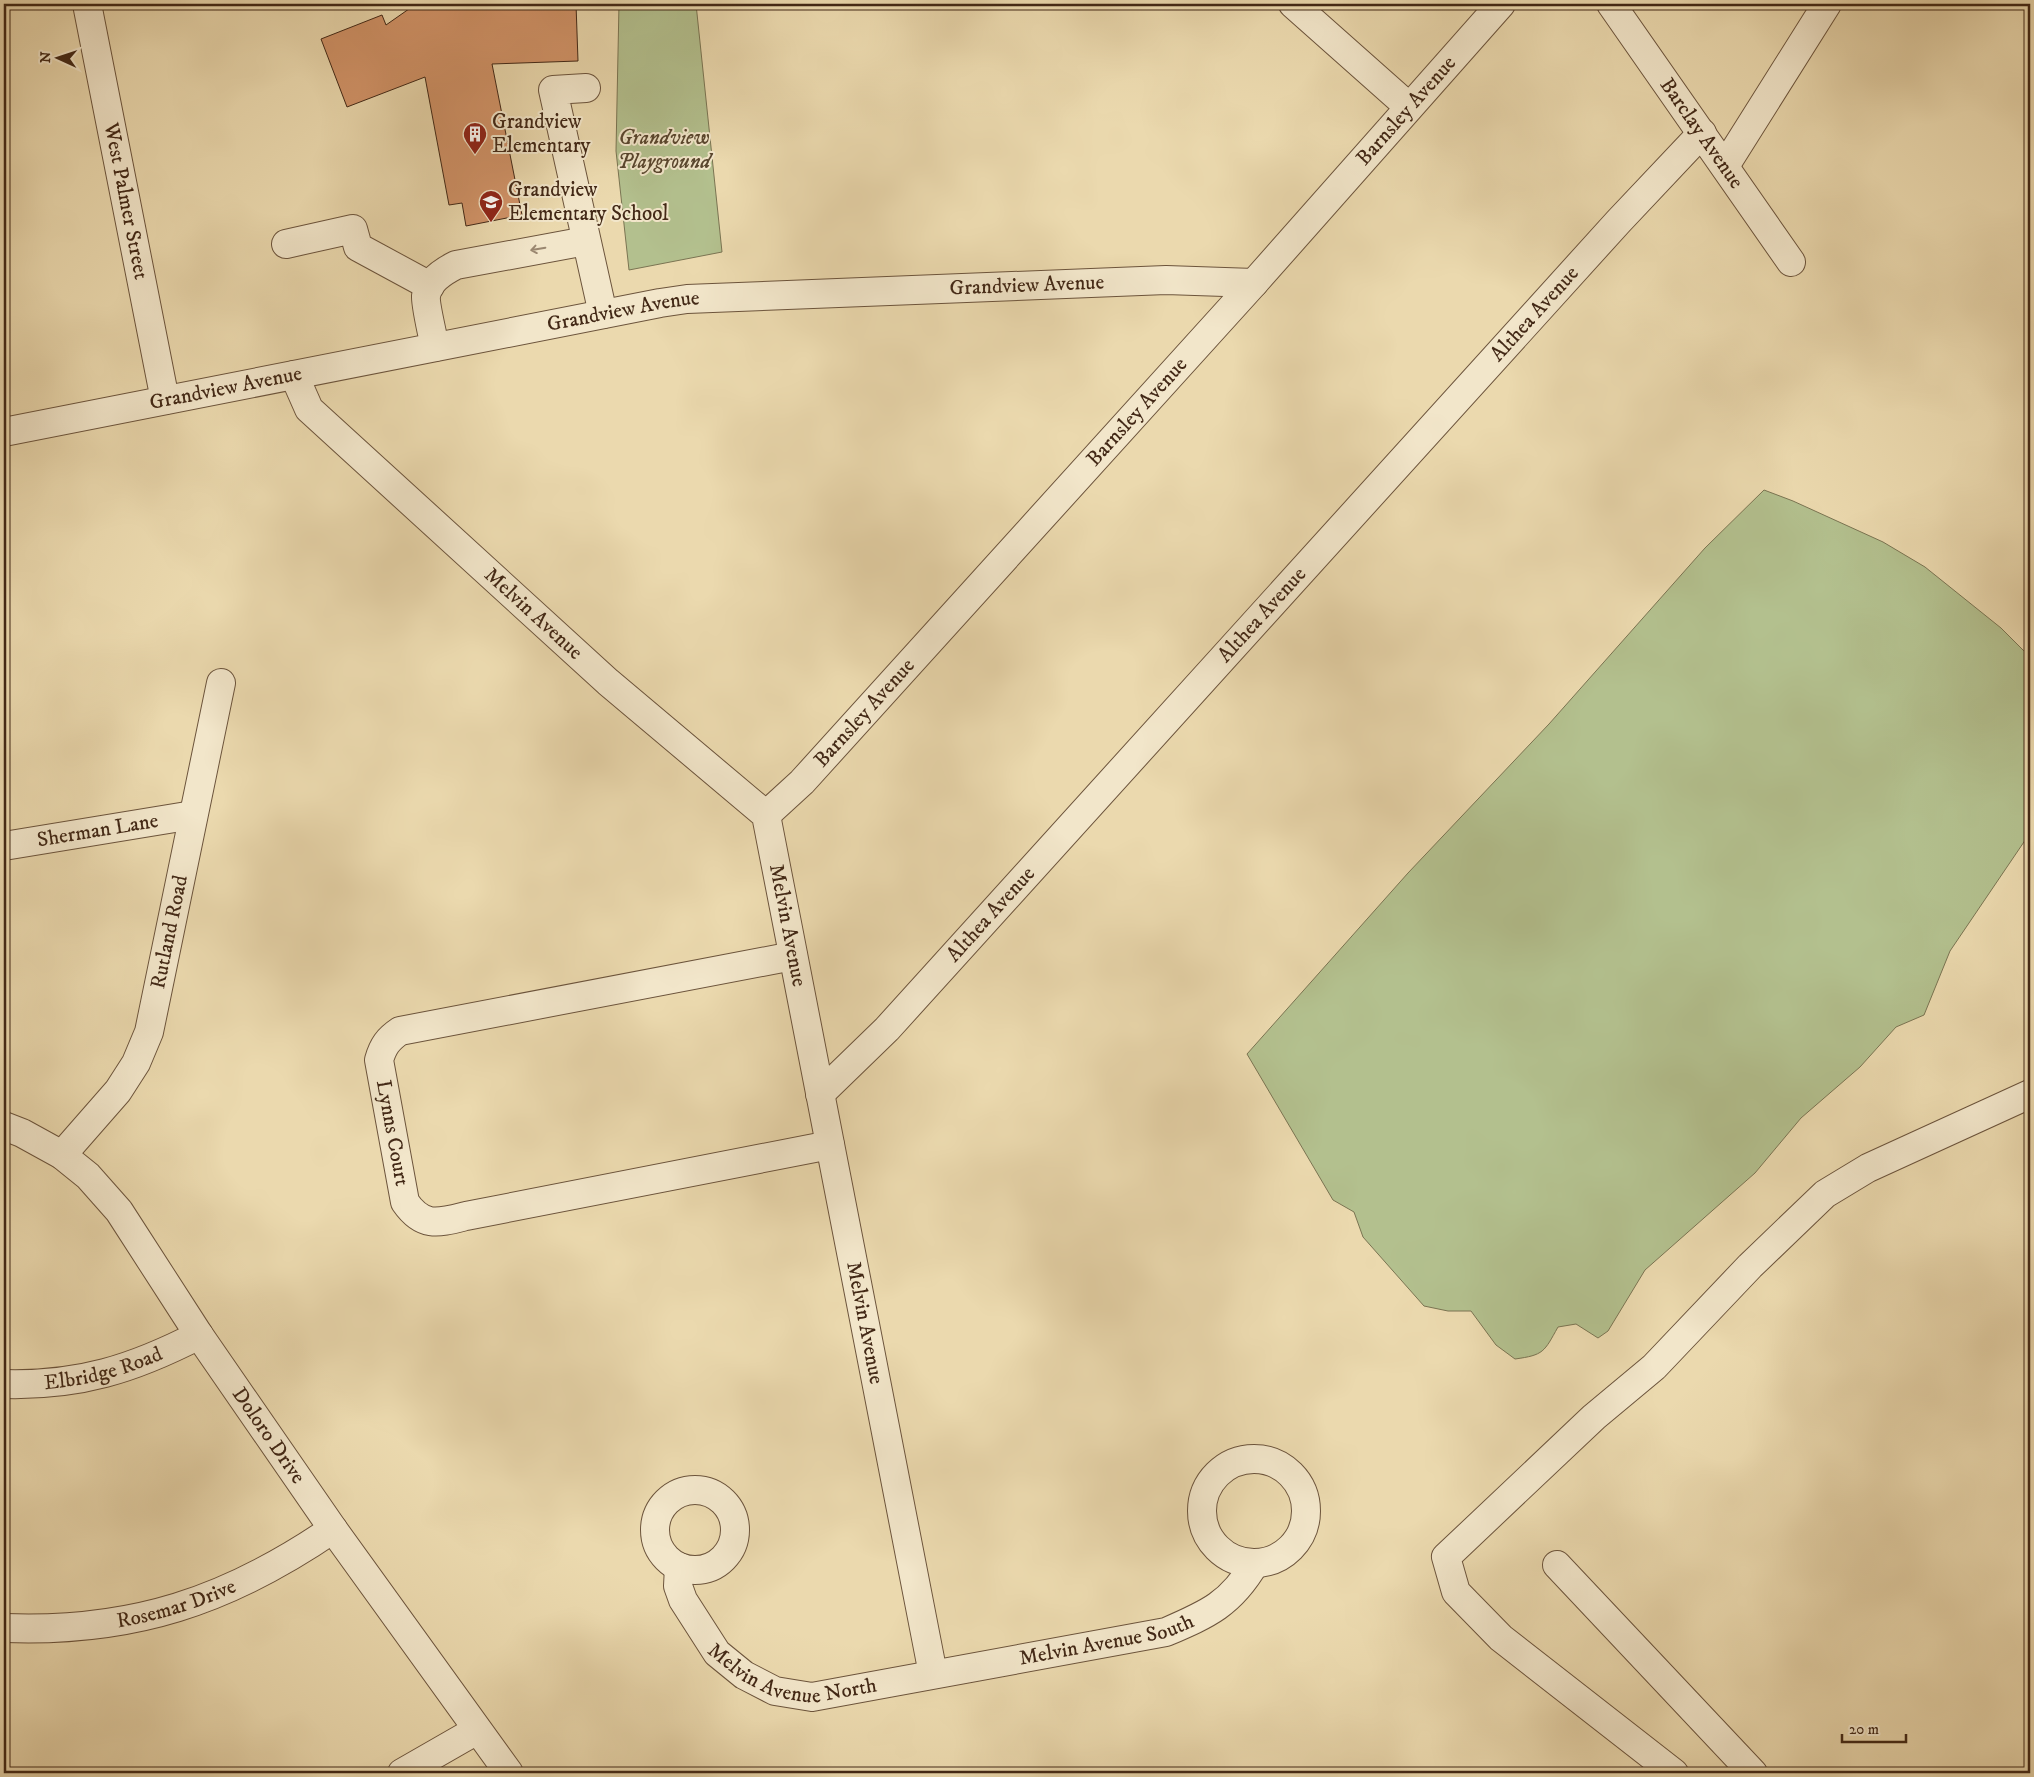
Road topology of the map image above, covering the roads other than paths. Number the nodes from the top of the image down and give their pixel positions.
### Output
1 (87, 4) edge
2 (1293, 4) edge
3 (1501, 4) edge
4 (1611, 4) edge
5 (1827, 4) edge
6 (586, 88) dead end
7 (1409, 107) junction
8 (1702, 133) junction
9 (1725, 166) junction
10 (586, 240) junction
11 (286, 244) dead end
12 (1792, 262) dead end
13 (1254, 283) junction
14 (430, 286) junction
15 (603, 314) junction
16 (435, 347) junction
17 (294, 374) junction
18 (165, 400) junction
19 (4, 432) edge
20 (221, 683) dead end
21 (193, 815) junction
22 (766, 815) junction
23 (4, 846) edge
24 (793, 956) junction
25 (820, 1094) junction
26 (2030, 1094) edge
27 (4, 1126) edge
28 (830, 1145) junction
29 (62, 1155) junction
30 (199, 1335) junction
31 (4, 1384) edge
32 (333, 1529) junction
33 (1255, 1563) dead end
34 (1557, 1565) dead end
35 (679, 1567) dead end
36 (4, 1628) edge
37 (933, 1674) junction
38 (477, 1730) junction
39 (402, 1773) edge
40 (509, 1773) edge
41 (1674, 1773) edge
42 (1753, 1773) edge

1 - 18 street, West Palmer Street
2 - 7 street
3 - 7 street, Barnsley Avenue
4 - 8 street, Barclay Avenue
5 - 9 street
6 - 10 street
7 - 13 street, Barnsley Avenue
8 - 9 street, Barclay Avenue
8 - 25 street, Althea Avenue
9 - 12 street, Barclay Avenue
10 -> 14 street
10 - 15 street
11 - 14 street
13 - 15 street, Grandview Avenue
13 - 22 street, Barnsley Avenue
14 - 16 street
15 - 16 street, Grandview Avenue
16 - 17 street, Grandview Avenue
17 - 18 street, Grandview Avenue
17 - 22 street, Melvin Avenue
18 - 19 street, Grandview Avenue
20 - 21 street, Rutland Road
21 - 23 street, Sherman Lane
21 - 29 street, Rutland Road
22 - 24 street, Melvin Avenue
24 - 25 street, Melvin Avenue
24 - 28 street, Lynns Court
25 - 28 street, Melvin Avenue
26 - 41 street
27 - 29 street, Doloro Drive
28 - 37 street, Melvin Avenue
29 - 30 street, Doloro Drive
30 - 31 street, Elbridge Road
30 - 32 street, Doloro Drive
32 - 36 street, Rosemar Drive
32 - 38 street, Doloro Drive
33 - 37 street, Melvin Avenue South
34 - 42 street
35 - 37 street, Melvin Avenue North
38 - 39 street
38 - 40 street, Doloro Drive

